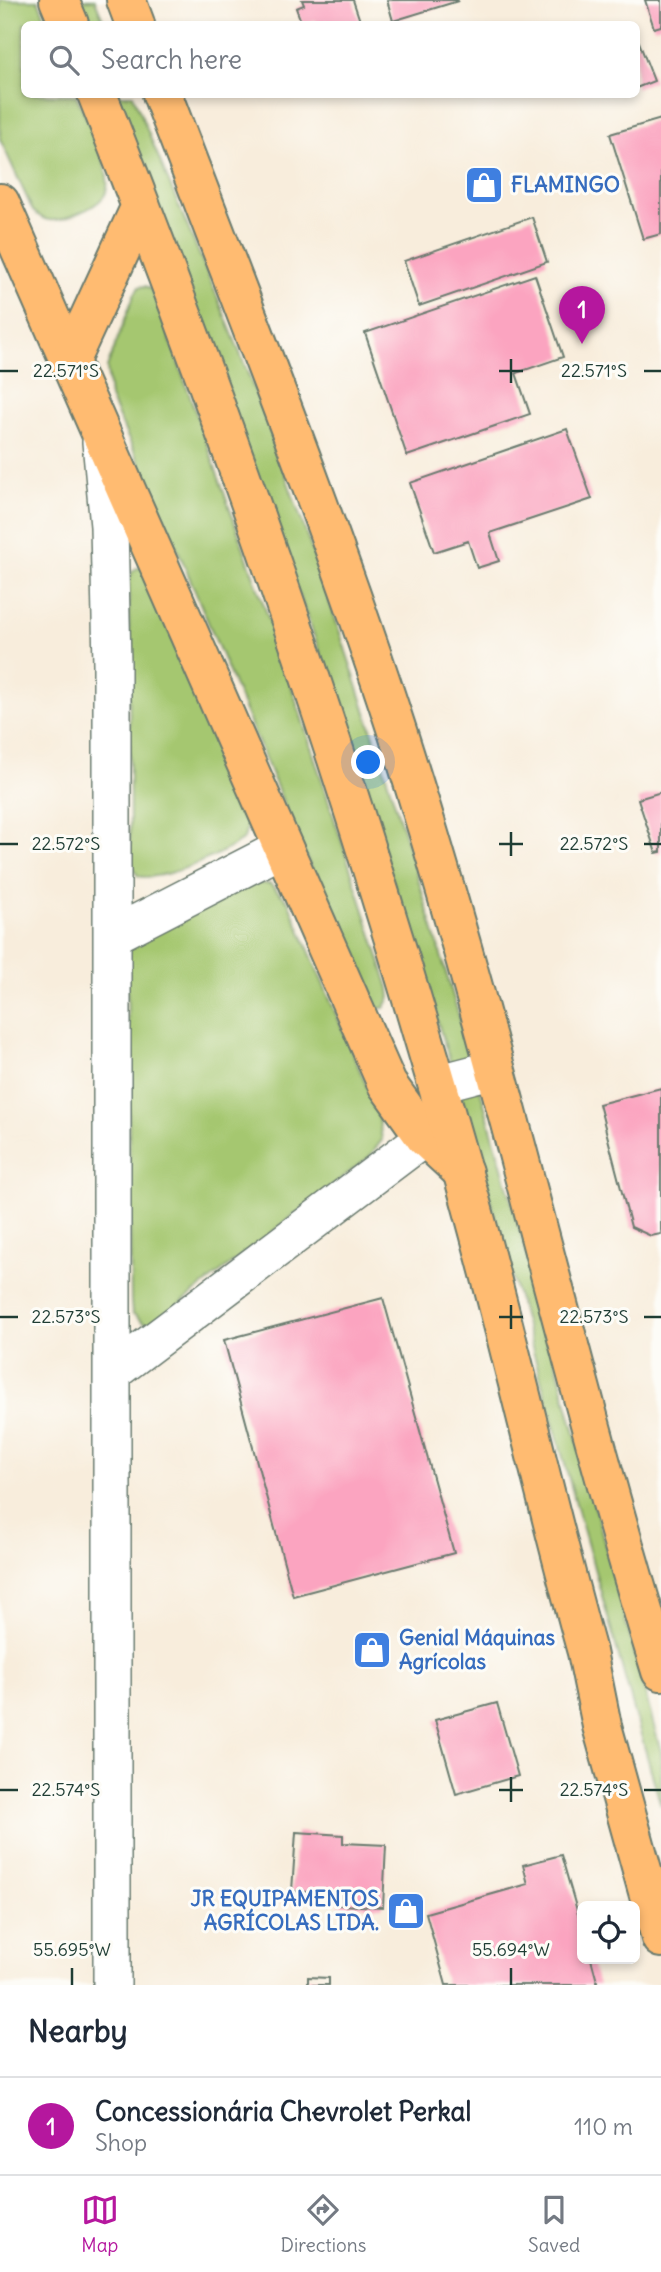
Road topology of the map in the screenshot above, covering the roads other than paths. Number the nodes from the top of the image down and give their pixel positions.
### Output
1 (59, 0) edge
2 (126, 0) edge
3 (68, 21) edge
4 (134, 21) edge
5 (99, 98) edge
6 (164, 98) edge
7 (0, 203) edge
8 (141, 206) junction
9 (70, 360) junction
10 (100, 427) junction
11 (283, 848) junction
12 (113, 936) junction
13 (494, 1069) junction
14 (437, 1084) junction
15 (425, 1137) junction
16 (463, 1172) junction
17 (112, 1373) junction
18 (587, 1652) junction
19 (661, 1671) edge
20 (661, 1880) edge
21 (661, 1938) edge
22 (112, 1985) edge

1 - 3 main road
2 - 4 main road
5 - 8 main road
6 - 13 main road
7 - 9 main road
8 - 9 main road
8 - 14 main road
9 - 10 main road
10 - 11 main road
10 - 12 street
11 - 12 street
11 - 15 main road
12 - 17 street
13 - 14 street
13 - 19 main road
14 - 16 main road
15 - 16 main road
15 - 17 street
16 - 18 main road
17 - 22 street
18 - 20 main road
18 - 21 main road

